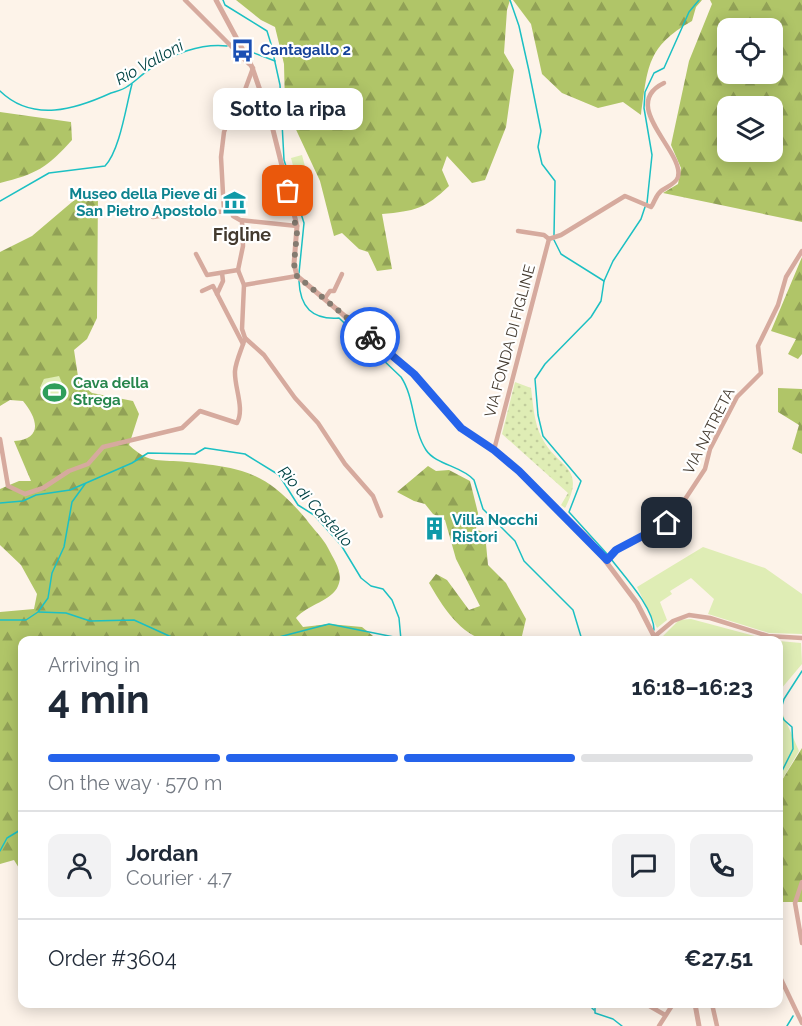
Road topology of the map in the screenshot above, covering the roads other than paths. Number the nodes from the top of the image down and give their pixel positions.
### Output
1 (185, 0) edge
2 (216, 0) edge
3 (252, 67) junction
4 (664, 83) dead end
5 (223, 198) junction
6 (153, 218) dead end
7 (242, 221) junction
8 (297, 226) junction
9 (518, 231) dead end
10 (549, 239) junction
11 (802, 250) edge
12 (196, 254) dead end
13 (238, 270) junction
14 (222, 273) junction
15 (215, 274) junction
16 (342, 274) dead end
17 (299, 277) junction
18 (213, 285) junction
19 (244, 285) junction
20 (202, 291) dead end
21 (216, 294) junction
22 (325, 298) junction
23 (244, 341) junction
24 (0, 439) edge
25 (494, 450) junction
26 (381, 516) dead end
27 (609, 558) junction
28 (654, 636) edge
29 (768, 636) edge
30 (783, 637) edge
31 (802, 638) edge
32 (802, 882) edge
33 (802, 943) edge
34 (783, 984) edge
35 (802, 1005) edge
36 (653, 1008) edge
37 (670, 1008) edge
38 (696, 1008) edge
39 (713, 1008) edge
40 (796, 1010) junction
41 (665, 1015) junction
42 (802, 1023) edge
43 (659, 1026) edge
44 (699, 1026) edge
45 (717, 1026) edge

1 - 3 street
2 - 3 street
3 - 5 street
3 - 8 street
4 - 10 street
5 - 6 street
5 - 7 street
7 - 8 street
7 - 13 street
8 - 17 street
9 - 10 street
10 - 25 street, VIA FONDA DI FIGLINE
11 - 27 street, VIA NATRETA
12 - 15 street
13 - 14 street
13 - 19 street
14 - 15 street
14 - 21 street
15 - 18 street
16 - 22 street
17 - 19 street
17 - 22 street
18 - 20 street
18 - 21 street
19 - 23 street
21 - 23 street
22 - 25 street
23 - 24 street
23 - 26 street
25 - 27 street
27 - 28 street
28 - 29 street
30 - 31 street
32 - 33 street
34 - 40 street
35 - 40 street
36 - 41 street
37 - 41 street
38 - 44 street
39 - 45 street
40 - 42 street
41 - 43 street

